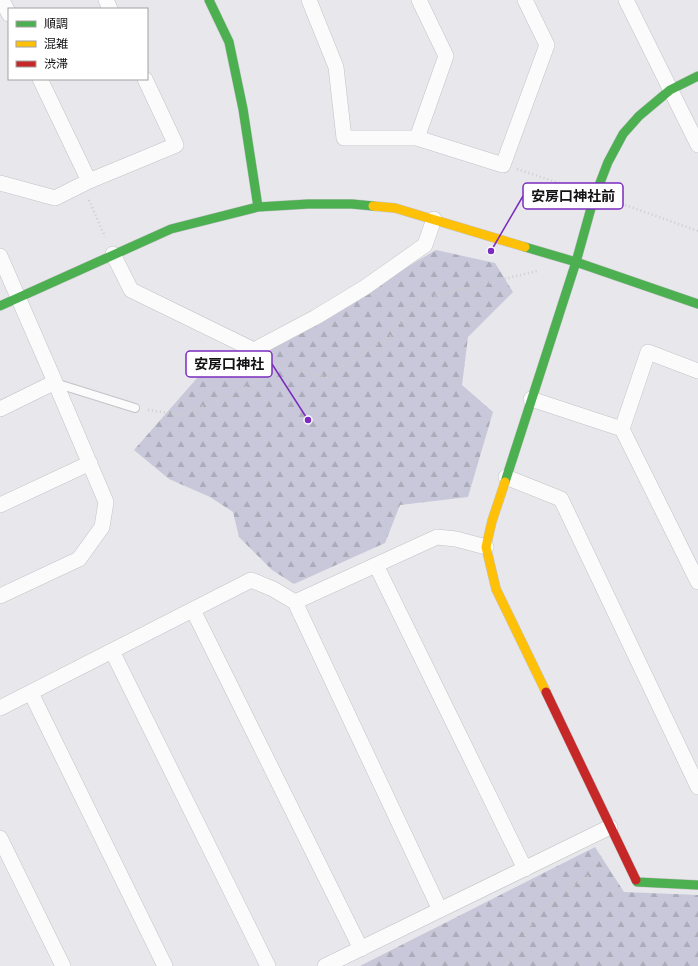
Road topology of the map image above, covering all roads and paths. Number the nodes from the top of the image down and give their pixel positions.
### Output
1 (2, 0) edge
2 (209, 0) edge
3 (309, 0) edge
4 (419, 0) edge
5 (525, 0) edge
6 (626, 0) edge
7 (8, 12) edge
8 (698, 76) edge
9 (40, 80) edge
10 (144, 80) edge
11 (670, 90) junction
12 (417, 138) junction
13 (698, 145) edge
14 (503, 165) junction
15 (85, 182) junction
16 (0, 183) edge
17 (596, 195) junction
18 (258, 207) junction
19 (434, 219) junction
20 (698, 231) edge
21 (113, 254) junction
22 (0, 256) edge
23 (576, 262) junction
24 (538, 271) dead end
25 (17, 298) junction
26 (698, 304) edge
27 (0, 306) edge
28 (698, 370) edge
29 (55, 382) junction
30 (531, 399) junction
31 (135, 408) joint
32 (0, 409) edge
33 (622, 429) junction
34 (90, 463) junction
35 (506, 477) junction
36 (0, 505) edge
37 (486, 547) junction
38 (376, 564) junction
39 (698, 582) edge
40 (0, 596) edge
41 (295, 602) junction
42 (193, 610) junction
43 (112, 651) junction
44 (31, 692) junction
45 (0, 708) edge
46 (698, 787) edge
47 (612, 832) junction
48 (0, 838) edge
49 (525, 869) junction
50 (698, 885) edge
51 (440, 910) junction
52 (361, 949) junction
53 (63, 966) edge
54 (165, 966) edge
55 (268, 966) edge
56 (326, 966) edge
57 (505, 966) edge

1 - 7 street
2 - 18 street
3 - 12 street
4 - 12 street
5 - 14 street
6 - 11 street
8 - 11 street
9 - 15 street
10 - 15 street
11 - 13 street
11 - 17 street
12 - 14 street
14 - 17 path
15 - 16 street
15 - 21 path
17 - 20 path
17 - 23 street
18 - 19 street
18 - 21 street
19 - 21 street
19 - 23 street
21 - 25 street
22 - 25 street
23 - 26 street
23 - 30 street
24 - 31 path
25 - 27 street
25 - 29 street
28 - 33 street
29 - 31 lane
29 - 32 street
29 - 34 street
30 - 33 street
30 - 35 street
33 - 39 street
34 - 36 street
34 - 40 street
35 - 37 street
35 - 46 street
37 - 38 street
37 - 47 street
38 - 41 street
38 - 49 street
41 - 42 street
41 - 51 street
42 - 43 street
42 - 52 street
43 - 44 street
43 - 55 street
44 - 45 street
44 - 54 street
47 - 49 street
47 - 50 street
47 - 57 path
48 - 53 street
49 - 51 street
51 - 52 street
52 - 56 street

